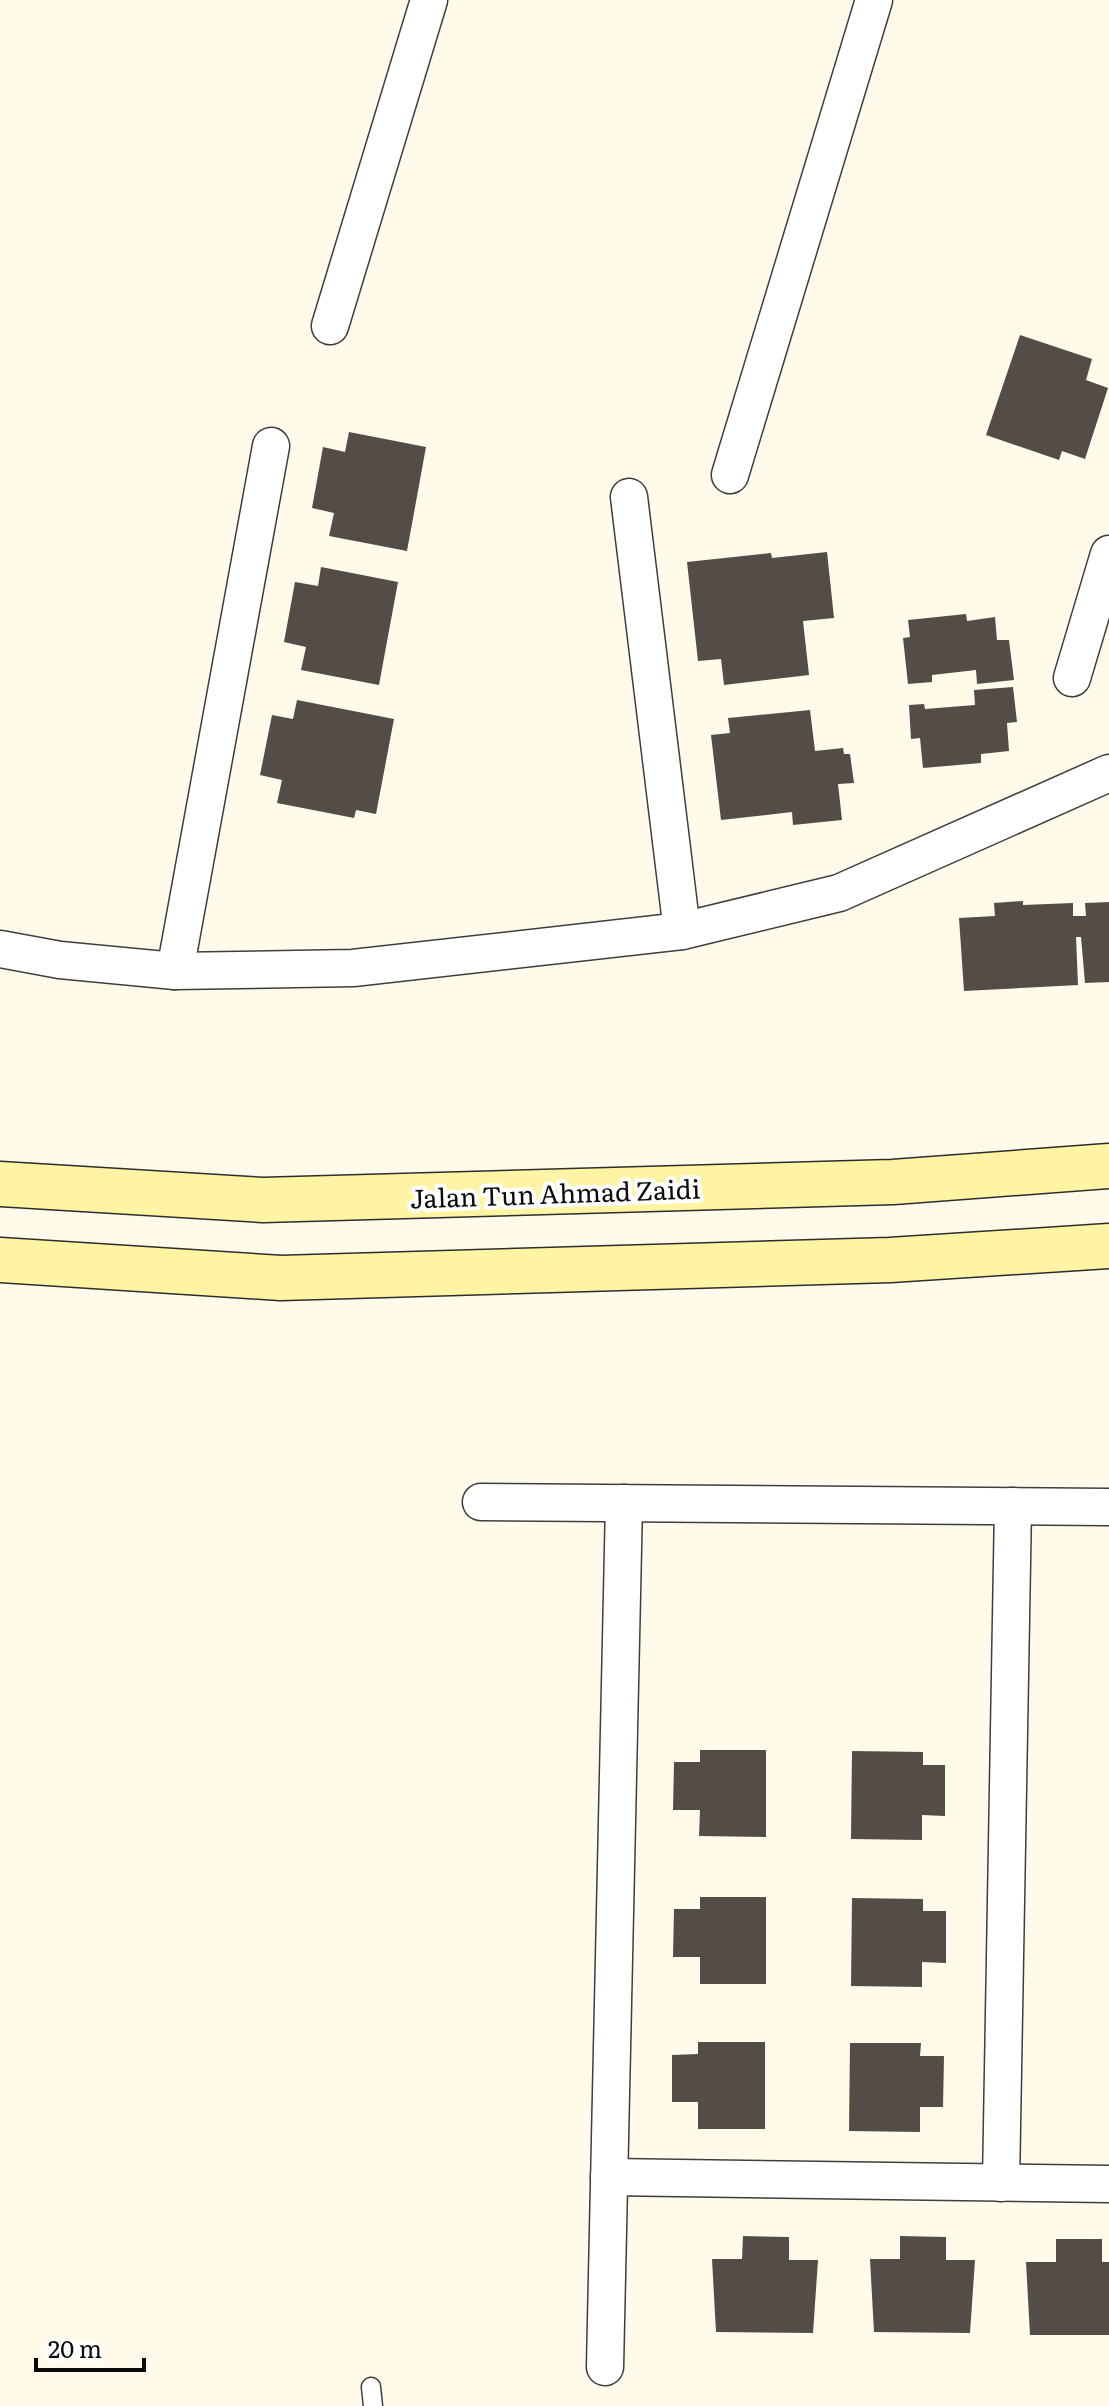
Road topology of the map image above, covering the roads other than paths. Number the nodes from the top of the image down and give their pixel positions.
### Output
1 (429, 0) edge
2 (874, 0) edge
3 (330, 326) dead end
4 (271, 446) dead end
5 (730, 475) dead end
6 (629, 497) dead end
7 (1108, 561) edge
8 (1072, 678) dead end
9 (1109, 773) edge
10 (682, 931) junction
11 (0, 949) edge
12 (175, 971) junction
13 (1109, 1166) edge
14 (0, 1184) edge
15 (1109, 1246) edge
16 (0, 1260) edge
17 (481, 1502) dead end
18 (624, 1503) junction
19 (1013, 1506) junction
20 (1109, 1507) edge
21 (609, 2177) junction
22 (1001, 2183) junction
23 (1109, 2184) edge
24 (605, 2367) dead end

1 - 3 street
2 - 5 street
4 - 12 street
6 - 10 street
7 - 8 street
9 - 10 street
10 - 12 street
11 - 12 street
13 - 14 main road, Jalan Tun Ahmad Zaidi
15 - 16 main road
17 - 18 street
18 - 19 street
18 - 21 street
19 - 20 street
19 - 22 street
21 - 22 street
21 - 24 street
22 - 23 street

